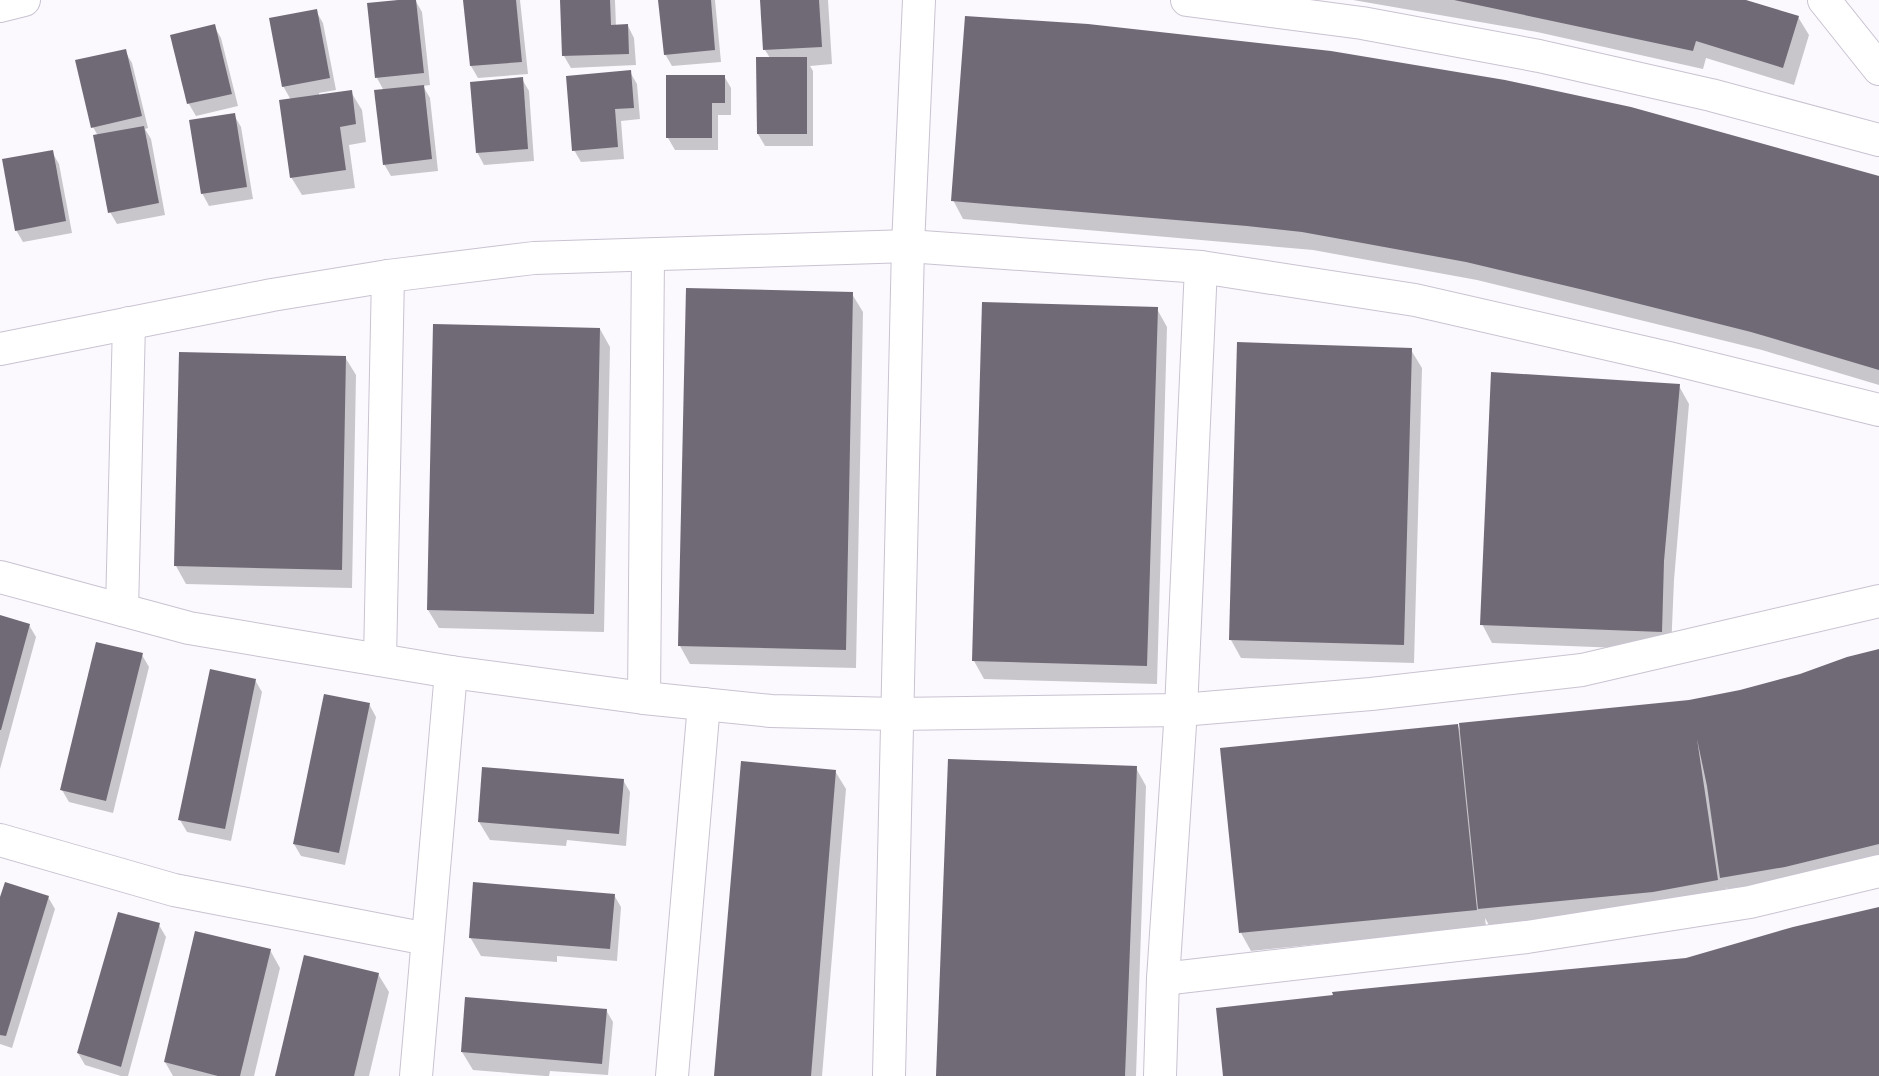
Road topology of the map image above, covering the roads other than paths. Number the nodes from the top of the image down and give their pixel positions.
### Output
1 (24, 0) edge
2 (919, 0) edge
3 (1187, 0) edge
4 (1824, 0) edge
5 (0, 6) edge
6 (1879, 69) edge
7 (1879, 140) edge
8 (908, 246) junction
9 (648, 256) junction
10 (1201, 267) junction
11 (388, 276) junction
12 (129, 323) junction
13 (0, 349) edge
14 (1879, 410) edge
15 (0, 577) edge
16 (1879, 601) edge
17 (122, 610) junction
18 (380, 660) junction
19 (452, 672) junction
20 (644, 698) junction
21 (704, 704) junction
22 (1181, 710) junction
23 (896, 714) junction
24 (0, 840) edge
25 (1879, 871) edge
26 (427, 939) junction
27 (1162, 979) junction
28 (416, 1076) edge
29 (672, 1076) edge
30 (889, 1076) edge
31 (1160, 1076) edge

1 - 5 street
2 - 8 street
3 - 7 street
4 - 6 street
8 - 9 street
8 - 10 street
8 - 23 street
9 - 11 street
9 - 20 street
10 - 14 street
10 - 22 street
11 - 12 street
11 - 18 street
12 - 13 street
12 - 17 street
15 - 17 street
16 - 22 street
17 - 18 street
18 - 19 street
19 - 20 street
19 - 26 street
20 - 21 street
21 - 23 street
21 - 29 street
22 - 23 street
22 - 27 street
23 - 30 street
24 - 26 street
25 - 27 street
26 - 28 street
27 - 31 street

